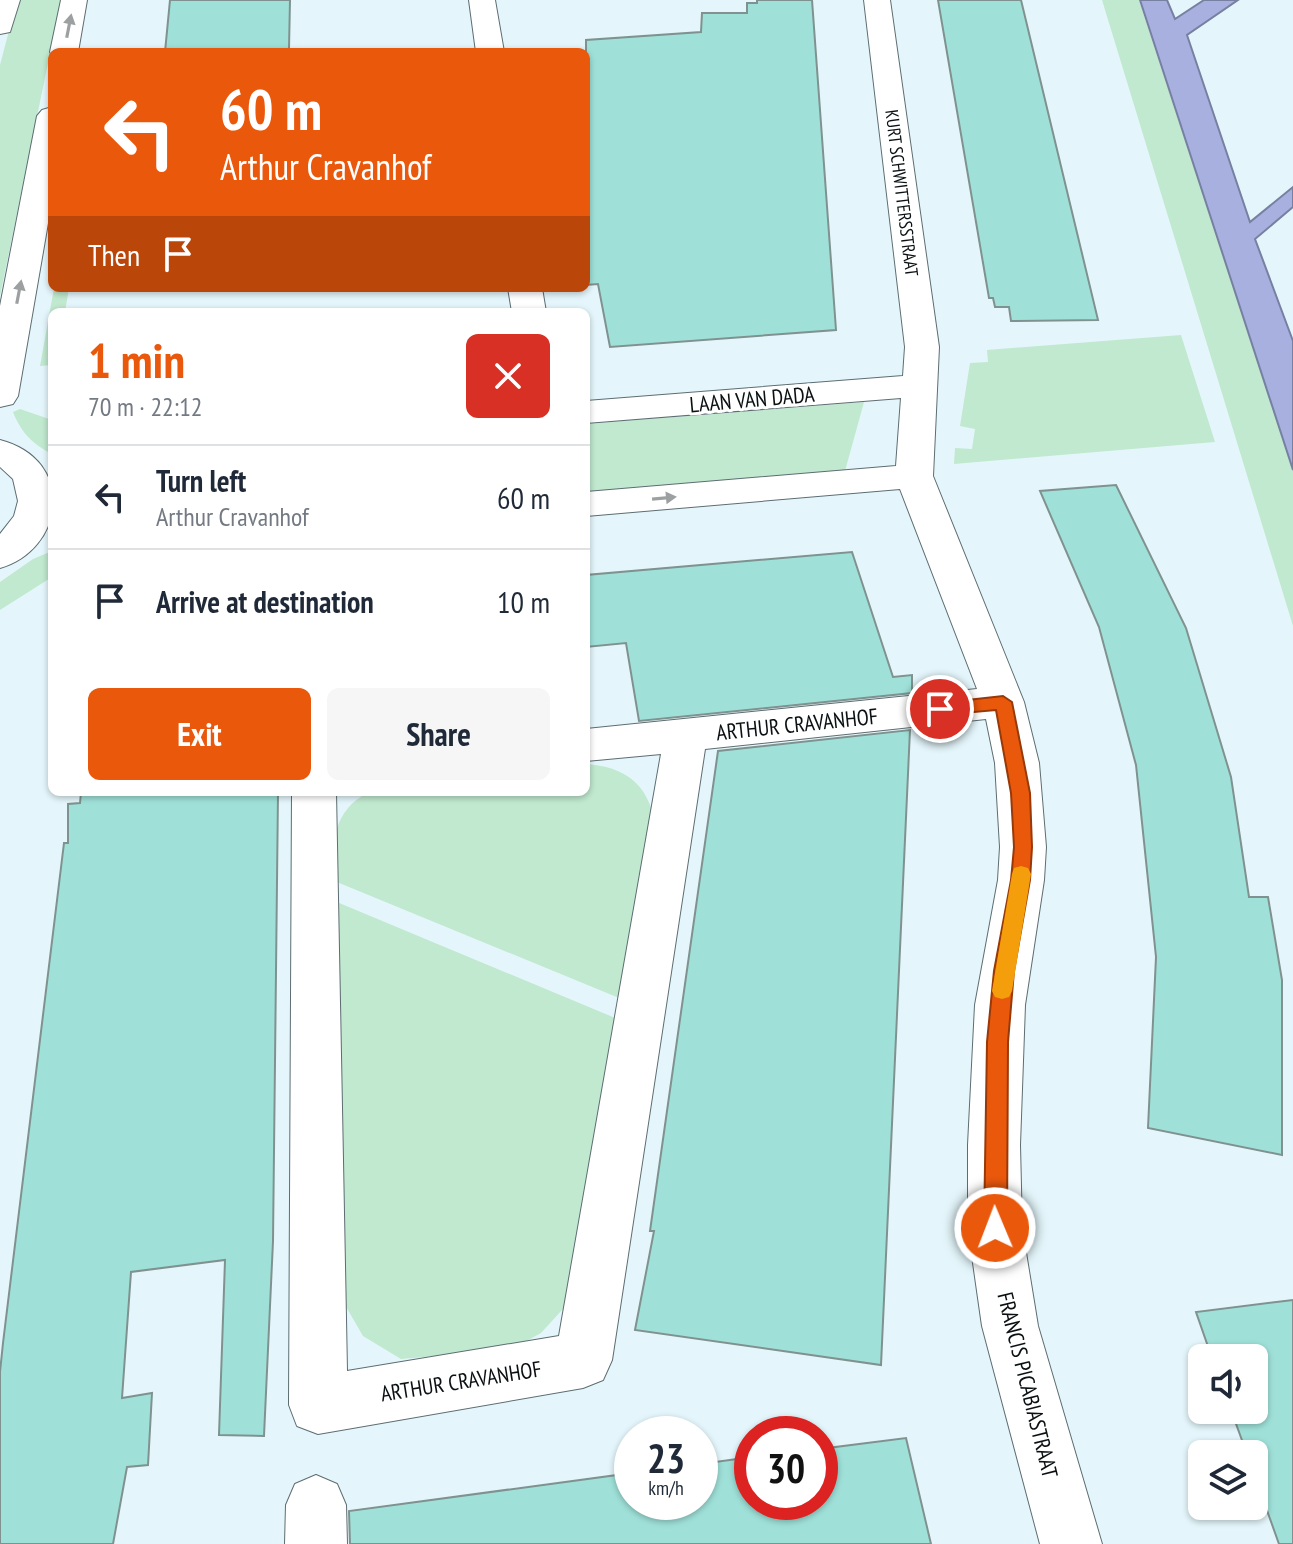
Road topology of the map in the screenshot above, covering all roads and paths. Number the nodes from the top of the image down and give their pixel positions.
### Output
1 (7, 0) edge
2 (74, 0) edge
3 (482, 0) edge
4 (877, 0) edge
5 (0, 26) edge
6 (65, 48) edge
7 (489, 48) edge
8 (48, 138) edge
9 (918, 386) junction
10 (0, 396) edge
11 (590, 412) edge
12 (0, 452) edge
13 (914, 476) junction
14 (42, 477) edge
15 (590, 504) edge
16 (26, 537) edge
17 (1003, 702) junction
18 (686, 735) junction
19 (590, 745) edge
20 (314, 796) edge
21 (1071, 1544) edge

1 - 5 street
6 -> 2 street
3 - 7 street
4 - 9 street, KURT SCHWITTERSSTRAAT
10 -> 8 street
9 - 11 street, LAAN VAN DADA
9 - 13 street, KURT SCHWITTERSSTRAAT
12 - 14 street
15 -> 13 street
13 - 17 street, FRANCIS PICABIASTRAAT
14 - 16 street
17 - 18 street, ARTHUR CRAVANHOF
17 - 21 street, FRANCIS PICABIASTRAAT
18 - 19 street, ARTHUR CRAVANHOF
18 - 20 street, ARTHUR CRAVANHOF

